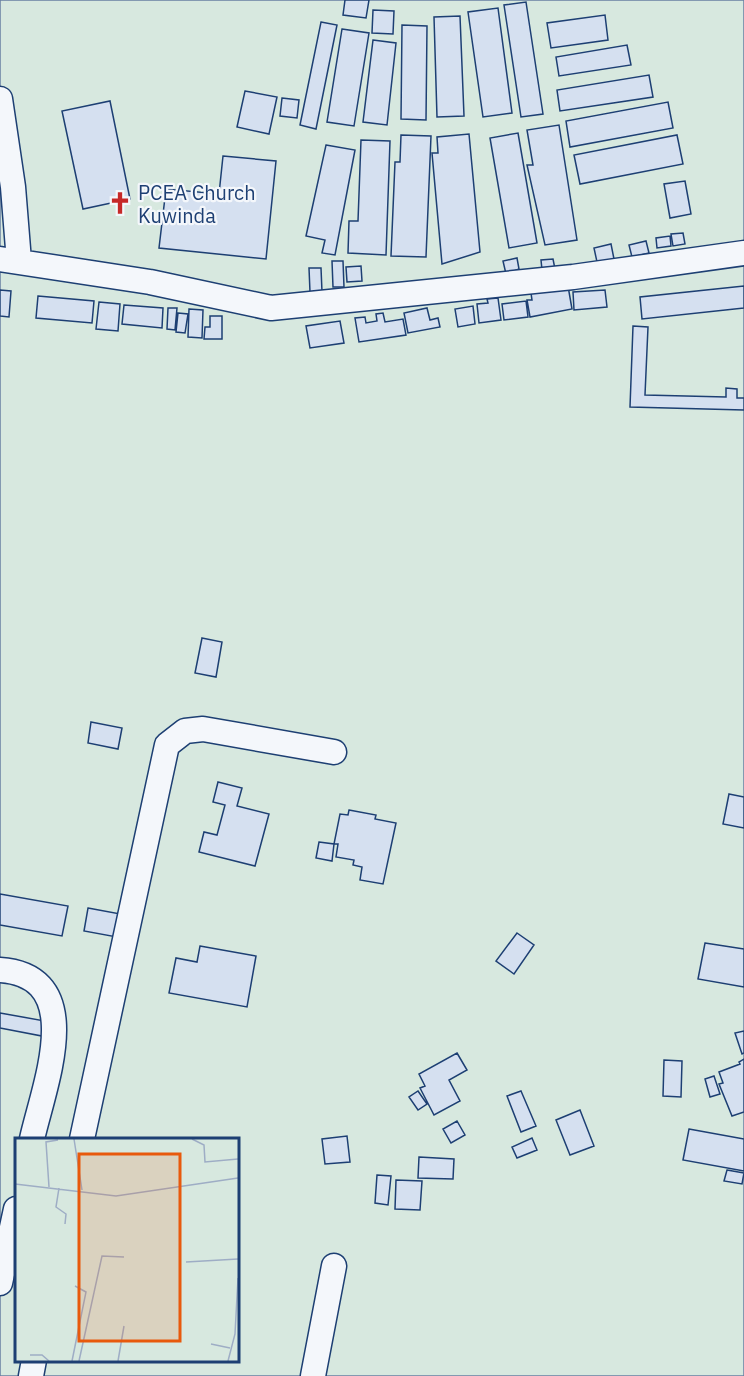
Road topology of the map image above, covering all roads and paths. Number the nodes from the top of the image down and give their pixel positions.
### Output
1 (0, 99) edge
2 (744, 253) edge
3 (10, 260) edge
4 (334, 752) dead end
5 (0, 970) edge
6 (32, 1138) edge
7 (82, 1138) edge
8 (15, 1214) edge
9 (334, 1266) dead end
10 (0, 1283) edge
11 (34, 1361) edge
12 (31, 1376) edge
13 (313, 1376) edge

1 - 3 street
2 - 3 street
4 - 7 street
5 - 6 street
8 - 10 street
9 - 13 street
11 - 12 street

